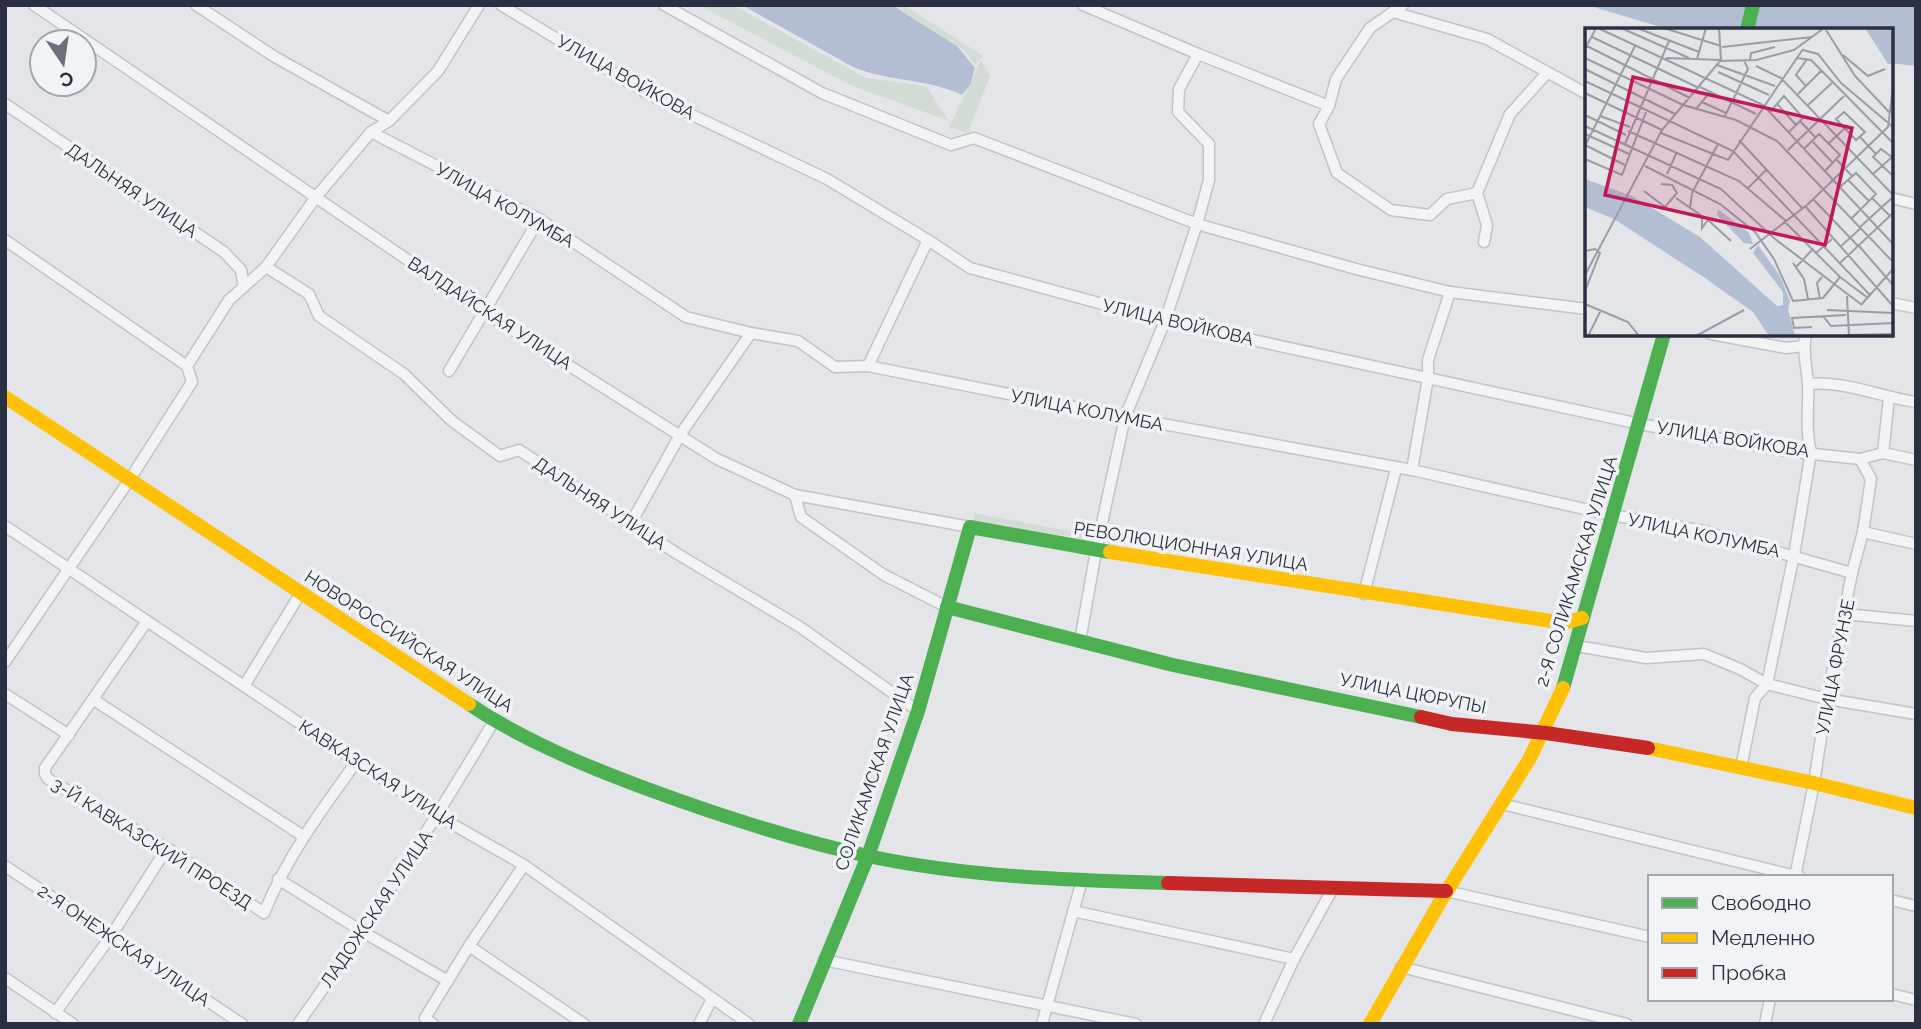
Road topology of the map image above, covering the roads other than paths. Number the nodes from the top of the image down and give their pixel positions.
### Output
1 (34, 5) edge
2 (196, 5) edge
3 (479, 5) edge
4 (501, 5) edge
5 (664, 5) edge
6 (1083, 5) edge
7 (1403, 5) edge
8 (1754, 5) edge
9 (1393, 12) junction
10 (1748, 28) edge
11 (1198, 54) junction
12 (1547, 73) junction
13 (1585, 93) edge
14 (5, 104) edge
15 (1329, 106) junction
16 (389, 121) junction
17 (371, 132) junction
18 (1477, 193) junction
19 (316, 197) junction
20 (1893, 198) edge
21 (1916, 204) edge
22 (539, 219) junction
23 (1197, 224) junction
24 (5, 240) edge
25 (928, 240) junction
26 (1484, 243) dead end
27 (266, 267) junction
28 (244, 288) junction
29 (1450, 292) junction
30 (1893, 303) edge
31 (1916, 308) edge
32 (1585, 309) edge
33 (484, 312) junction
34 (1164, 321) junction
35 (751, 333) junction
36 (1663, 336) edge
37 (1722, 336) edge
38 (1806, 336) edge
39 (1804, 346) junction
40 (187, 366) junction
41 (868, 366) junction
42 (450, 371) dead end
43 (1428, 378) junction
44 (1808, 384) junction
45 (5, 397) edge
46 (1889, 398) junction
47 (1916, 402) edge
48 (1125, 417) junction
49 (1640, 424) junction
50 (680, 435) junction
51 (1811, 452) junction
52 (1883, 453) junction
53 (1860, 459) junction
54 (1916, 460) edge
55 (1396, 468) junction
56 (1412, 470) junction
57 (130, 479) junction
58 (795, 495) junction
59 (1611, 515) junction
60 (631, 523) junction
61 (5, 526) edge
62 (970, 527) junction
63 (1863, 532) junction
64 (1916, 544) edge
65 (1096, 551) junction
66 (1794, 555) junction
67 (70, 569) junction
68 (1852, 573) junction
69 (300, 594) junction
70 (1364, 594) junction
71 (947, 607) junction
72 (1844, 614) junction
73 (1582, 618) junction
74 (147, 621) junction
75 (1916, 621) edge
76 (1080, 641) junction
77 (1577, 646) junction
78 (5, 662) edge
79 (1767, 684) junction
80 (244, 686) junction
81 (5, 694) edge
82 (1827, 699) junction
83 (94, 700) junction
84 (918, 711) junction
85 (1916, 714) edge
86 (494, 722) junction
87 (1546, 733) junction
88 (69, 735) junction
89 (357, 761) junction
90 (1741, 768) junction
91 (1814, 783) junction
92 (1502, 804) junction
93 (1916, 808) edge
94 (438, 816) junction
95 (303, 836) junction
96 (167, 848) junction
97 (868, 856) junction
98 (524, 865) junction
99 (5, 866) edge
100 (1793, 875) edge
101 (1797, 875) edge
102 (278, 879) junction
103 (1082, 880) junction
104 (1333, 888) junction
105 (1446, 891) junction
106 (1893, 900) edge
107 (1916, 906) edge
108 (1073, 911) junction
109 (363, 932) junction
110 (111, 936) junction
111 (1648, 937) edge
112 (469, 946) junction
113 (824, 960) junction
114 (1294, 960) junction
115 (1401, 967) junction
116 (5, 978) edge
117 (448, 981) junction
118 (1893, 994) edge
119 (712, 999) junction
120 (1916, 1000) edge
121 (1770, 1001) edge
122 (1047, 1004) junction
123 (55, 1013) junction
124 (73, 1024) edge
125 (242, 1024) edge
126 (298, 1024) edge
127 (433, 1024) edge
128 (584, 1024) edge
129 (699, 1024) edge
130 (749, 1024) edge
131 (799, 1024) edge
132 (1042, 1024) edge
133 (1136, 1024) edge
134 (1264, 1024) edge
135 (1370, 1024) edge
136 (1627, 1024) edge
137 (1765, 1024) edge

1 - 19 street, ВАЛДАЙСКАЯ УЛИЦА
2 - 16 street
3 - 16 street
4 - 25 street, УЛИЦА ВОЙКОВА
5 - 23 street
6 - 11 street
7 - 9 street
8 - 10 street
9 - 12 street
9 - 15 street
11 - 15 street
11 - 23 street
12 - 13 street
12 - 18 street
14 - 28 street, ДАЛЬНЯЯ УЛИЦА
15 - 18 street
16 - 17 street
17 - 19 street
17 - 22 street, УЛИЦА КОЛУМБА
18 - 26 street
19 - 27 street
19 - 33 street, ВАЛДАЙСКАЯ УЛИЦА
20 - 21 street
22 - 33 street
22 - 35 street, УЛИЦА КОЛУМБА
23 - 29 street
23 - 34 street
24 - 40 street
25 - 34 street, УЛИЦА ВОЙКОВА
25 - 41 street
27 - 28 street
27 - 60 street, ДАЛЬНЯЯ УЛИЦА
28 - 40 street
29 - 32 street
29 - 43 street
30 - 31 street
33 - 42 street
33 - 50 street, ВАЛДАЙСКАЯ УЛИЦА
34 - 43 street, УЛИЦА ВОЙКОВА
34 - 48 street
35 - 41 street, УЛИЦА КОЛУМБА
35 - 50 street
36 - 49 street, 2-Я СОЛИКАМСКАЯ УЛИЦА
37 - 39 street
38 - 39 street
39 - 44 street
40 - 57 street
41 - 48 street, УЛИЦА КОЛУМБА
43 - 49 street, УЛИЦА ВОЙКОВА
43 - 56 street
44 - 46 street
44 - 51 street
45 - 57 street, НОВОРОССИЙСКАЯ УЛИЦА
46 - 47 street
46 - 52 street
48 - 55 street, УЛИЦА КОЛУМБА
48 - 65 street
49 - 51 street, УЛИЦА ВОЙКОВА
49 - 59 street, 2-Я СОЛИКАМСКАЯ УЛИЦА
50 - 58 street, ВАЛДАЙСКАЯ УЛИЦА
50 - 60 street
51 - 53 street, УЛИЦА ВОЙКОВА
51 - 66 street
52 - 53 street, УЛИЦА ВОЙКОВА
52 - 54 street, УЛИЦА ВОЙКОВА
53 - 63 street, УЛИЦА ФРУНЗЕ
55 - 56 street, УЛИЦА КОЛУМБА
55 - 70 street
56 - 59 street, УЛИЦА КОЛУМБА
57 - 67 street
57 - 69 street, НОВОРОССИЙСКАЯ УЛИЦА
58 - 62 street, РЕВОЛЮЦИОННАЯ УЛИЦА
58 - 71 street
59 - 66 street, УЛИЦА КОЛУМБА
59 - 73 street, 2-Я СОЛИКАМСКАЯ УЛИЦА
60 - 84 street, ДАЛЬНЯЯ УЛИЦА
61 - 67 street, КАВКАЗСКАЯ УЛИЦА
62 - 65 street, РЕВОЛЮЦИОННАЯ УЛИЦА
62 - 71 street, СОЛИКАМСКАЯ УЛИЦА
63 - 64 street
63 - 68 street, УЛИЦА ФРУНЗЕ
65 - 70 street, РЕВОЛЮЦИОННАЯ УЛИЦА
65 - 76 street
66 - 68 street, УЛИЦА КОЛУМБА
66 - 79 street
67 - 74 street, КАВКАЗСКАЯ УЛИЦА
67 - 78 street
68 - 72 street, УЛИЦА ФРУНЗЕ
69 - 80 street
69 - 86 street, НОВОРОССИЙСКАЯ УЛИЦА
70 - 73 street, РЕВОЛЮЦИОННАЯ УЛИЦА
71 - 76 street, УЛИЦА ЦЮРУПЫ
71 - 84 street, СОЛИКАМСКАЯ УЛИЦА
72 - 75 street
72 - 82 street, УЛИЦА ФРУНЗЕ
73 - 77 street, 2-Я СОЛИКАМСКАЯ УЛИЦА
74 - 80 street, КАВКАЗСКАЯ УЛИЦА
74 - 83 street, 3-Й КАВКАЗСКИЙ ПРОЕЗД
76 - 87 street, УЛИЦА ЦЮРУПЫ
77 - 79 street
77 - 87 street, 2-Я СОЛИКАМСКАЯ УЛИЦА
79 - 82 street
79 - 90 street
80 - 89 street, КАВКАЗСКАЯ УЛИЦА
81 - 88 street
82 - 85 street
82 - 91 street, УЛИЦА ФРУНЗЕ
83 - 88 street, 3-Й КАВКАЗСКИЙ ПРОЕЗД
83 - 95 street
84 - 97 street, СОЛИКАМСКАЯ УЛИЦА
86 - 94 street, ЛАДОЖСКАЯ УЛИЦА
86 - 97 street, НОВОРОССИЙСКАЯ УЛИЦА
87 - 90 street, УЛИЦА ЦЮРУПЫ
87 - 92 street, 2-Я СОЛИКАМСКАЯ УЛИЦА
88 - 96 street, 3-Й КАВКАЗСКИЙ ПРОЕЗД
89 - 94 street, КАВКАЗСКАЯ УЛИЦА
89 - 95 street, 3-Й КАВКАЗСКИЙ ПРОЕЗД
90 - 91 street, УЛИЦА ЦЮРУПЫ
91 - 93 street, УЛИЦА ЦЮРУПЫ
91 - 101 street, УЛИЦА ФРУНЗЕ
92 - 100 street
92 - 105 street, 2-Я СОЛИКАМСКАЯ УЛИЦА
94 - 98 street, КАВКАЗСКАЯ УЛИЦА
94 - 109 street, ЛАДОЖСКАЯ УЛИЦА
95 - 102 street, 3-Й КАВКАЗСКИЙ ПРОЕЗД
96 - 102 street, 3-Й КАВКАЗСКИЙ ПРОЕЗД
96 - 110 street
97 - 103 street, НОВОРОССИЙСКАЯ УЛИЦА
97 - 113 street, СОЛИКАМСКАЯ УЛИЦА
98 - 112 street
98 - 119 street, КАВКАЗСКАЯ УЛИЦА
99 - 110 street, 2-Я ОНЕЖСКАЯ УЛИЦА
102 - 109 street
103 - 104 street, НОВОРОССИЙСКАЯ УЛИЦА
103 - 108 street
104 - 105 street, НОВОРОССИЙСКАЯ УЛИЦА
104 - 114 street
105 - 111 street
105 - 115 street, 2-Я СОЛИКАМСКАЯ УЛИЦА
106 - 107 street
108 - 114 street
108 - 122 street
109 - 117 street
109 - 126 street, ЛАДОЖСКАЯ УЛИЦА
110 - 123 street
110 - 125 street, 2-Я ОНЕЖСКАЯ УЛИЦА
112 - 117 street
112 - 128 street
113 - 122 street
113 - 131 street, СОЛИКАМСКАЯ УЛИЦА
114 - 134 street
115 - 135 street, 2-Я СОЛИКАМСКАЯ УЛИЦА
115 - 136 street
116 - 123 street
117 - 127 street
118 - 120 street
119 - 129 street
119 - 130 street, КАВКАЗСКАЯ УЛИЦА
121 - 137 street
122 - 132 street
122 - 133 street
123 - 124 street

